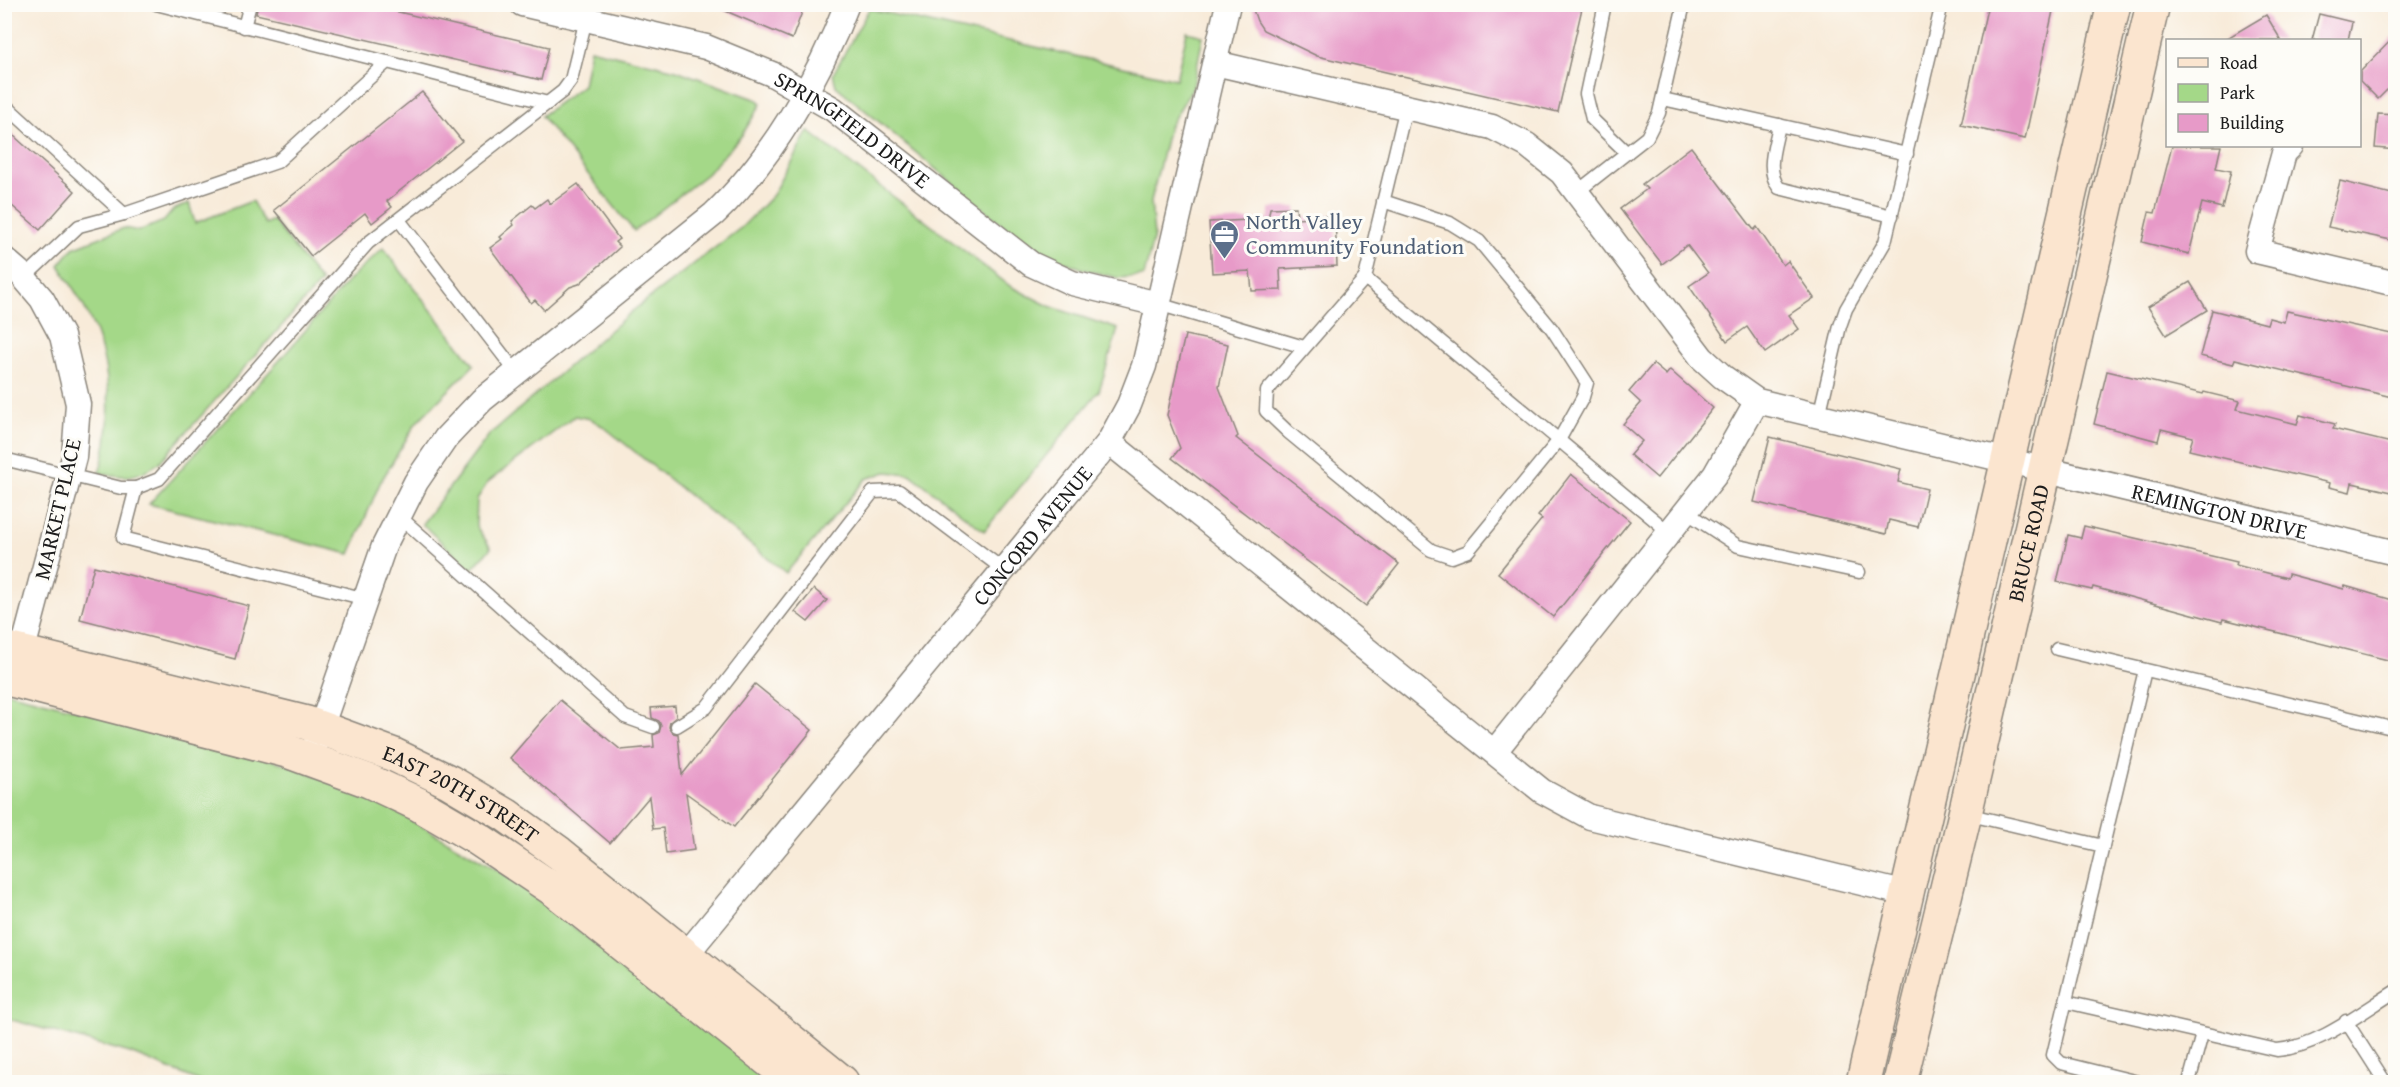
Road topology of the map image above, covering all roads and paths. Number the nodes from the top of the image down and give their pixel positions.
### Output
1 (156, 4) edge
2 (250, 4) edge
3 (522, 4) edge
4 (847, 4) edge
5 (1228, 4) edge
6 (1605, 4) edge
7 (1684, 4) edge
8 (1942, 4) edge
9 (2114, 4) edge
10 (2153, 4) edge
11 (586, 19) junction
12 (244, 27) junction
13 (387, 62) junction
14 (1215, 63) junction
15 (805, 92) junction
16 (1663, 99) junction
17 (548, 103) junction
18 (4, 104) edge
19 (1406, 107) junction
20 (1779, 125) junction
21 (2290, 147) edge
22 (1627, 153) junction
23 (1907, 154) junction
24 (1577, 192) junction
25 (1383, 201) junction
26 (124, 214) junction
27 (1892, 216) junction
28 (399, 220) junction
29 (4, 259) edge
30 (24, 278) junction
31 (1365, 278) junction
32 (2396, 284) edge
33 (1158, 304) junction
34 (1304, 347) junction
35 (516, 372) junction
36 (1757, 401) junction
37 (1819, 416) junction
38 (1559, 440) junction
39 (1109, 442) junction
40 (4, 459) edge
41 (2008, 461) junction
42 (2044, 470) junction
43 (69, 475) junction
44 (136, 488) junction
45 (1686, 513) junction
46 (399, 516) junction
47 (1670, 533) junction
48 (2396, 553) edge
49 (1004, 570) junction
50 (1859, 572) dead end
51 (366, 599) junction
52 (2057, 649) dead end
53 (10, 663) edge
54 (2145, 670) junction
55 (677, 726) dead end
56 (321, 727) junction
57 (653, 728) dead end
58 (2396, 729) edge
59 (1495, 751) junction
60 (311, 758) junction
61 (1965, 814) junction
62 (2103, 846) junction
63 (1908, 894) junction
64 (676, 967) junction
65 (2396, 992) edge
66 (2066, 1002) junction
67 (2346, 1021) junction
68 (2202, 1034) junction
69 (796, 1083) edge
70 (842, 1083) edge
71 (1863, 1083) edge
72 (1900, 1083) edge
73 (2138, 1083) edge
74 (2189, 1083) edge
75 (2385, 1083) edge

1 - 12 lane
2 - 12 lane
3 - 11 street, SPRINGFIELD DRIVE
4 - 15 street
5 - 14 street, CONCORD AVENUE
6 - 22 lane
7 - 16 lane
8 - 23 lane
9 - 41 street, BRUCE ROAD
10 - 42 street, BRUCE ROAD
11 - 15 street, SPRINGFIELD DRIVE
11 - 17 lane
12 - 13 lane
13 - 17 lane
13 - 26 lane
14 - 19 street
14 - 33 street, CONCORD AVENUE
15 - 33 street, SPRINGFIELD DRIVE
15 - 35 street
16 - 20 lane
16 - 22 lane
17 - 28 lane
18 - 26 lane
19 - 24 street
19 - 25 lane
20 - 23 lane
20 - 27 lane
21 - 32 street
22 - 24 lane
23 - 27 lane
24 - 36 street
25 - 31 lane
25 - 38 lane
26 - 30 lane
27 - 37 lane
28 - 35 lane
28 - 44 lane
29 - 30 street, MARKET PLACE
30 - 43 street, MARKET PLACE
31 - 34 lane
31 - 38 lane
33 - 34 lane
33 - 39 street, CONCORD AVENUE
34 - 38 lane
35 - 46 street
36 - 37 street, REMINGTON DRIVE
36 - 45 street
37 - 41 street, REMINGTON DRIVE
38 - 47 lane
39 - 49 street, CONCORD AVENUE
39 - 59 street
40 - 43 lane
41 - 42 street, REMINGTON DRIVE
41 - 63 street, BRUCE ROAD
42 - 48 street, REMINGTON DRIVE
42 - 61 street, BRUCE ROAD
43 - 44 lane
43 - 53 street, MARKET PLACE
44 - 51 lane
45 - 47 street
45 - 50 lane
46 - 51 street
46 - 57 lane
47 - 59 street
49 - 55 lane
49 - 64 street, CONCORD AVENUE
51 - 56 street
52 - 54 lane
53 - 56 street, EAST 20TH STREET
53 - 60 street, EAST 20TH STREET
54 - 58 lane
54 - 62 lane
56 - 60 street
56 - 64 street, EAST 20TH STREET
59 - 63 street
60 - 64 street, EAST 20TH STREET
61 - 62 lane
61 - 72 street, BRUCE ROAD
62 - 66 lane
63 - 71 street, BRUCE ROAD
64 - 69 street, EAST 20TH STREET
64 - 70 street, EAST 20TH STREET
65 - 67 lane
66 - 68 lane
66 - 73 lane
67 - 68 lane
67 - 75 lane
68 - 74 lane

